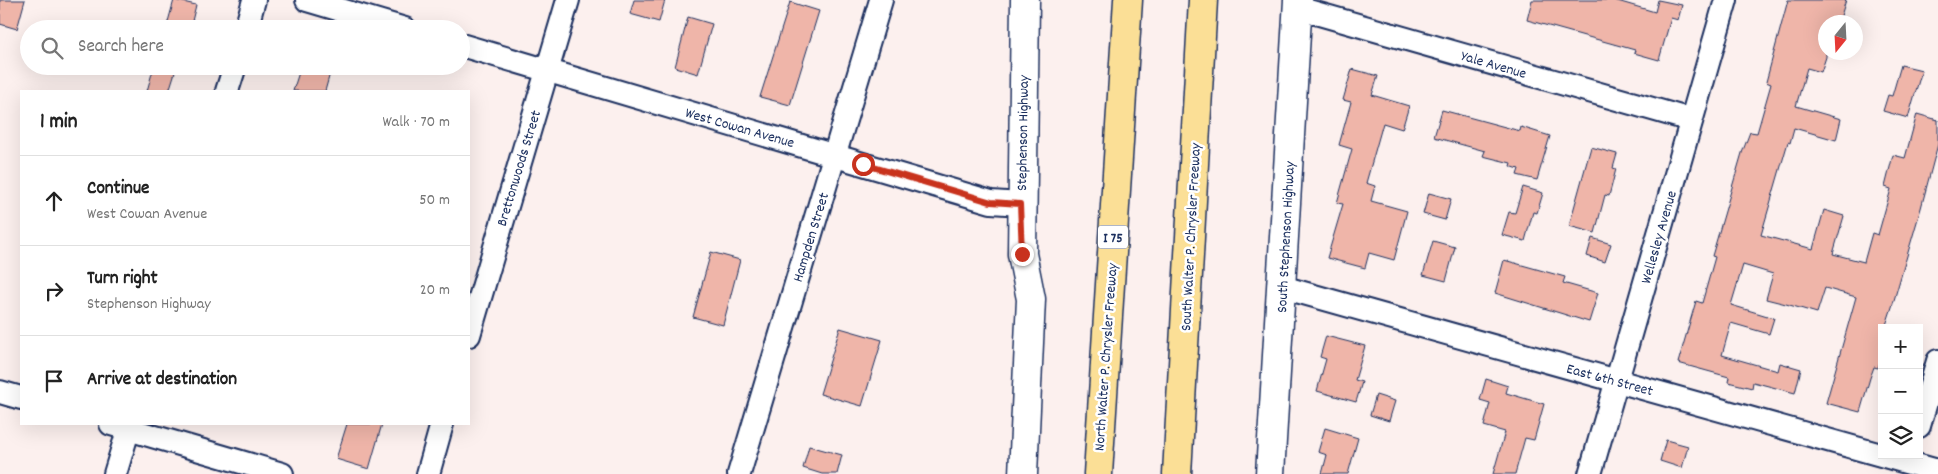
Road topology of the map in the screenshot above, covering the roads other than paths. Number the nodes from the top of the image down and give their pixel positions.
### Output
1 (254, 0) edge
2 (307, 0) edge
3 (568, 0) edge
4 (881, 0) edge
5 (1025, 0) edge
6 (1128, 0) edge
7 (1202, 0) edge
8 (1726, 0) edge
9 (1298, 4) edge
10 (248, 20) edge
11 (375, 20) edge
12 (470, 48) edge
13 (548, 71) junction
14 (232, 75) edge
15 (227, 90) edge
16 (1691, 120) junction
17 (834, 155) junction
18 (1020, 204) junction
19 (1282, 287) junction
20 (1187, 295) junction
21 (470, 332) edge
22 (1938, 361) edge
23 (1617, 381) junction
24 (0, 392) edge
25 (20, 398) edge
26 (1923, 414) edge
27 (123, 425) edge
28 (442, 425) edge
29 (1908, 464) edge
30 (1938, 471) edge
31 (116, 474) edge
32 (282, 474) edge
33 (428, 474) edge
34 (739, 474) edge
35 (1023, 474) edge
36 (1098, 474) edge
37 (1178, 474) edge
38 (1192, 474) edge
39 (1270, 474) edge
40 (1590, 474) edge

1 - 10 street
2 - 11 street
3 - 13 street, Brettonwoods Street
4 - 17 street, Hampden Street
5 - 18 main road, Stephenson Highway
6 - 36 highway, North Walter P. Chrysler Freeway / I 75
7 - 20 highway, South Walter P. Chrysler Freeway
8 - 16 street, Wellesley Avenue
9 - 16 street, Yale Avenue
9 - 19 main road, South Stephenson Highway
12 - 13 street, West Cowan Avenue
13 - 17 street, West Cowan Avenue
13 - 21 street, Brettonwoods Street
14 - 15 street
16 - 23 street, Wellesley Avenue
17 - 18 street, West Cowan Avenue
17 - 34 street, Hampden Street
18 - 35 main road, Stephenson Highway
19 - 23 street, East 6th Street
19 - 39 main road, South Stephenson Highway
20 - 37 highway, South Walter P. Chrysler Freeway
20 - 38 highway
22 - 26 street
23 - 29 street, East 6th Street
23 - 40 street, Wellesley Avenue
24 - 25 street
27 - 31 street
27 - 32 street
28 - 33 street
29 - 30 street, East 6th Street

